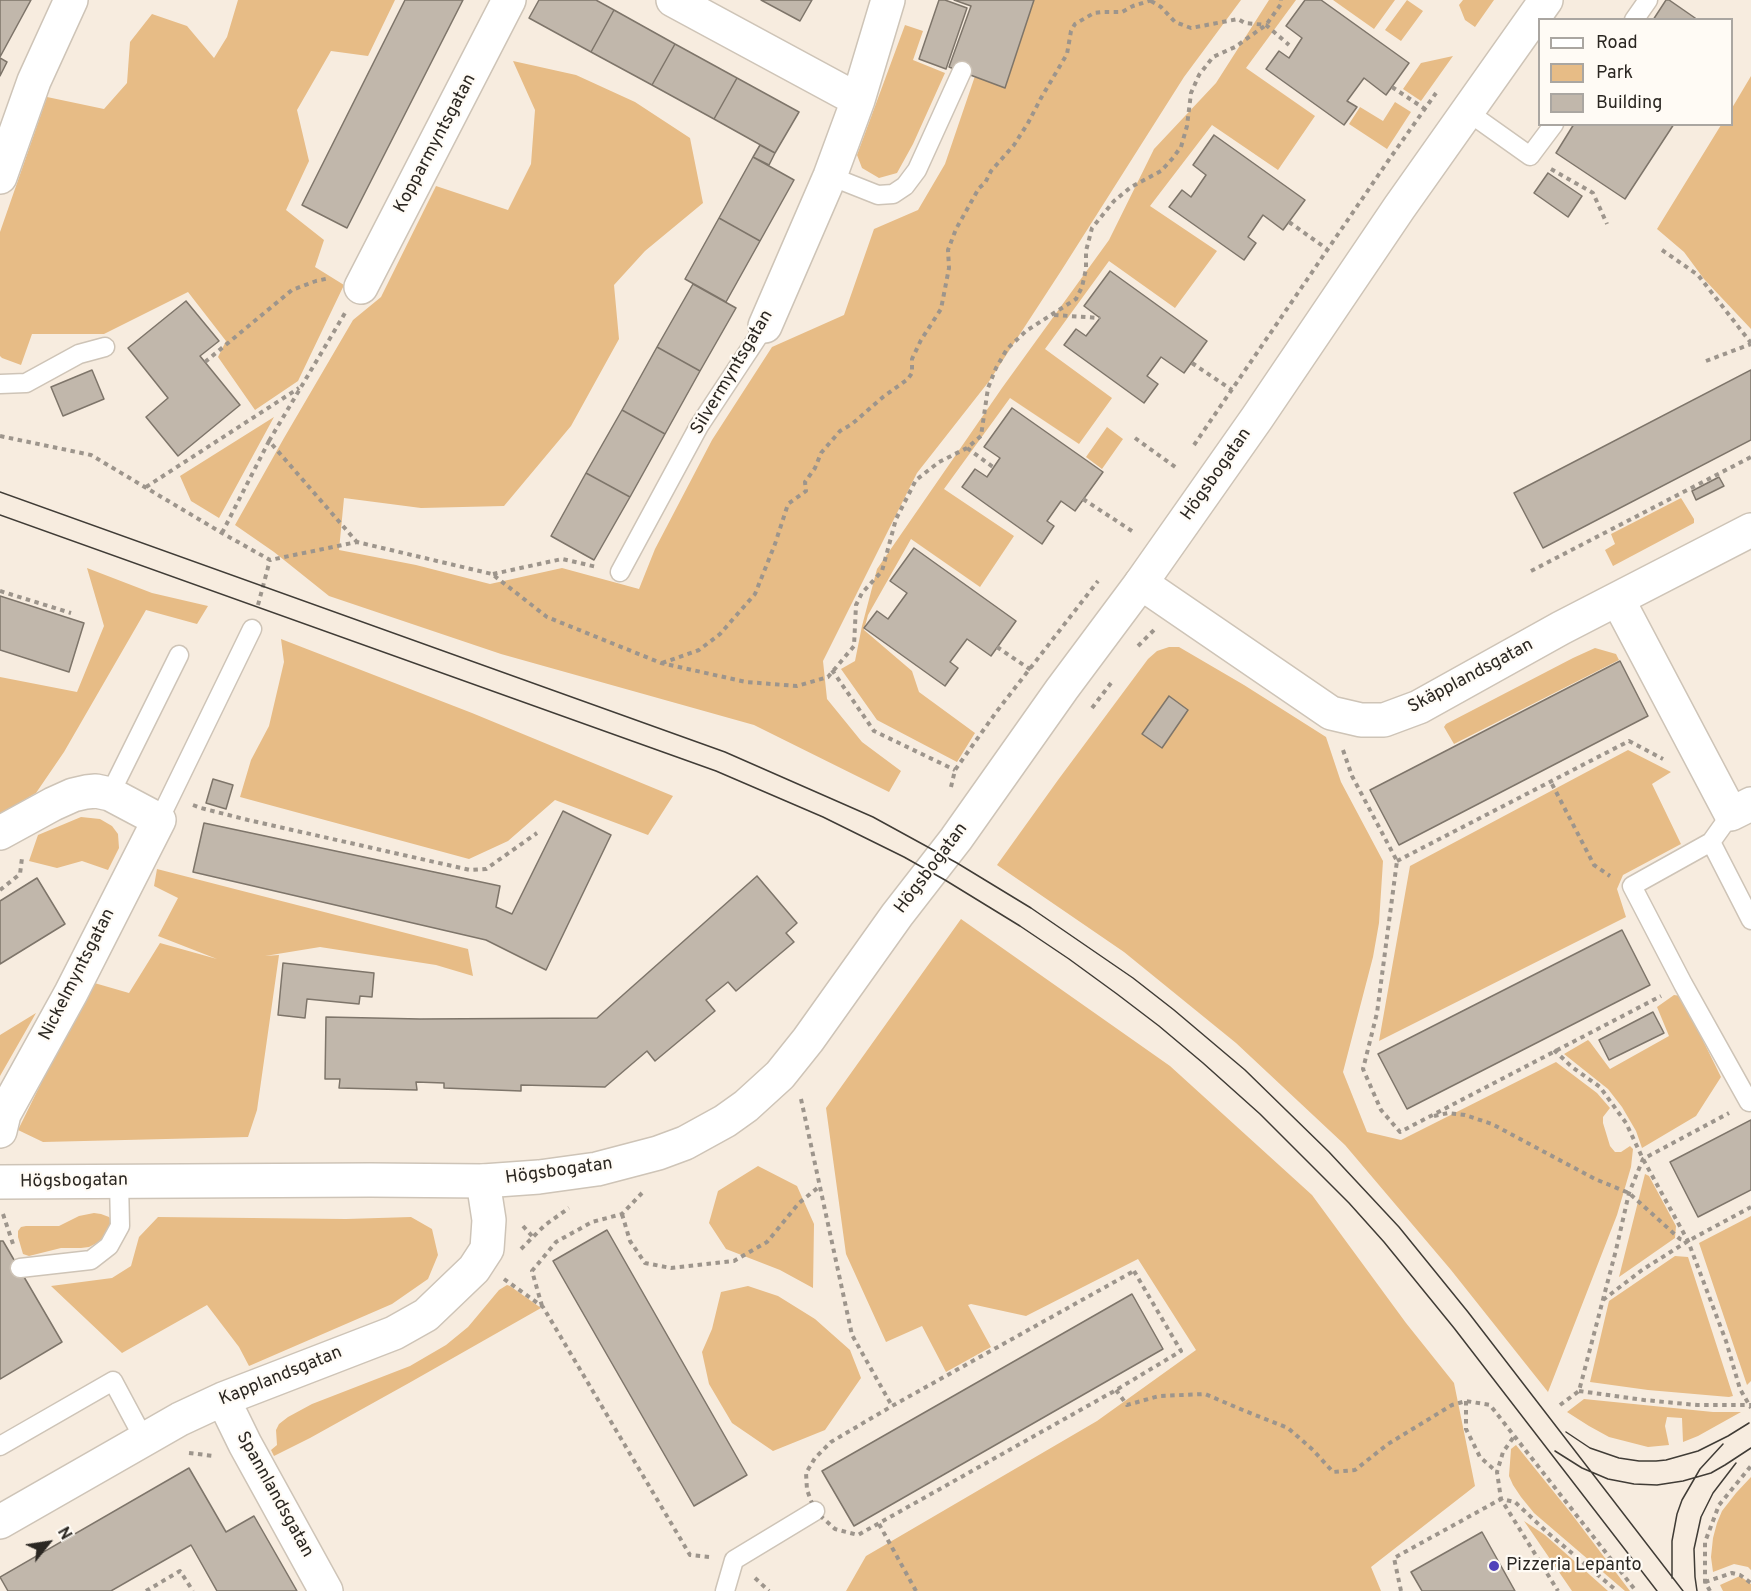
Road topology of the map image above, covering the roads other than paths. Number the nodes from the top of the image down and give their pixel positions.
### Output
1 (71, 0) edge
2 (509, 0) edge
3 (673, 0) edge
4 (888, 0) edge
5 (1546, 0) edge
6 (1648, 0) edge
7 (1635, 18) edge
8 (962, 71) dead end
9 (858, 100) junction
10 (1468, 112) junction
11 (1552, 126) edge
12 (830, 176) junction
13 (0, 177) edge
14 (361, 287) road end
15 (765, 326) joint
16 (105, 347) dead end
17 (0, 384) edge
18 (1751, 530) edge
19 (620, 572) road end
20 (1141, 583) junction
21 (1618, 600) junction
22 (252, 629) road end
23 (179, 655) dead end
24 (110, 794) junction
25 (165, 808) junction
26 (1741, 809) edge
27 (1711, 842) junction
28 (11, 844) edge
29 (1751, 920) edge
30 (1750, 1102) edge
31 (0, 1131) edge
32 (119, 1181) junction
33 (483, 1181) junction
34 (1, 1195) edge
35 (20, 1268) road end
36 (223, 1399) junction
37 (144, 1439) junction
38 (0, 1446) edge
39 (815, 1511) dead end
40 (0, 1522) edge
41 (326, 1591) edge
42 (725, 1591) edge

1 - 13 street
2 - 14 street, Kopparmyntsgatan
3 - 9 street
4 - 9 street, Silvermyntsgatan
5 - 10 street, Högsbogatan
6 - 7 lane
8 - 12 lane
9 - 12 street, Silvermyntsgatan
10 - 11 lane
10 - 20 street, Högsbogatan
12 - 15 street, Silvermyntsgatan
15 - 19 lane, Silvermyntsgatan
16 - 17 lane
18 - 21 street, Skäpplandsgatan
20 - 21 street, Skäpplandsgatan
20 - 33 street, Högsbogatan
21 - 26 street
22 - 25 lane
23 - 24 lane
24 - 25 street
24 - 28 street
25 - 31 street, Nickelmyntsgatan
26 - 27 lane
27 - 29 lane
27 - 30 lane
32 - 33 street, Högsbogatan
32 - 34 street, Högsbogatan
32 - 35 lane
33 - 36 street, Kapplandsgatan
36 - 37 street, Kapplandsgatan
36 - 41 street, Spannlandsgatan
37 - 38 lane
37 - 40 street, Kapplandsgatan
39 - 42 lane

